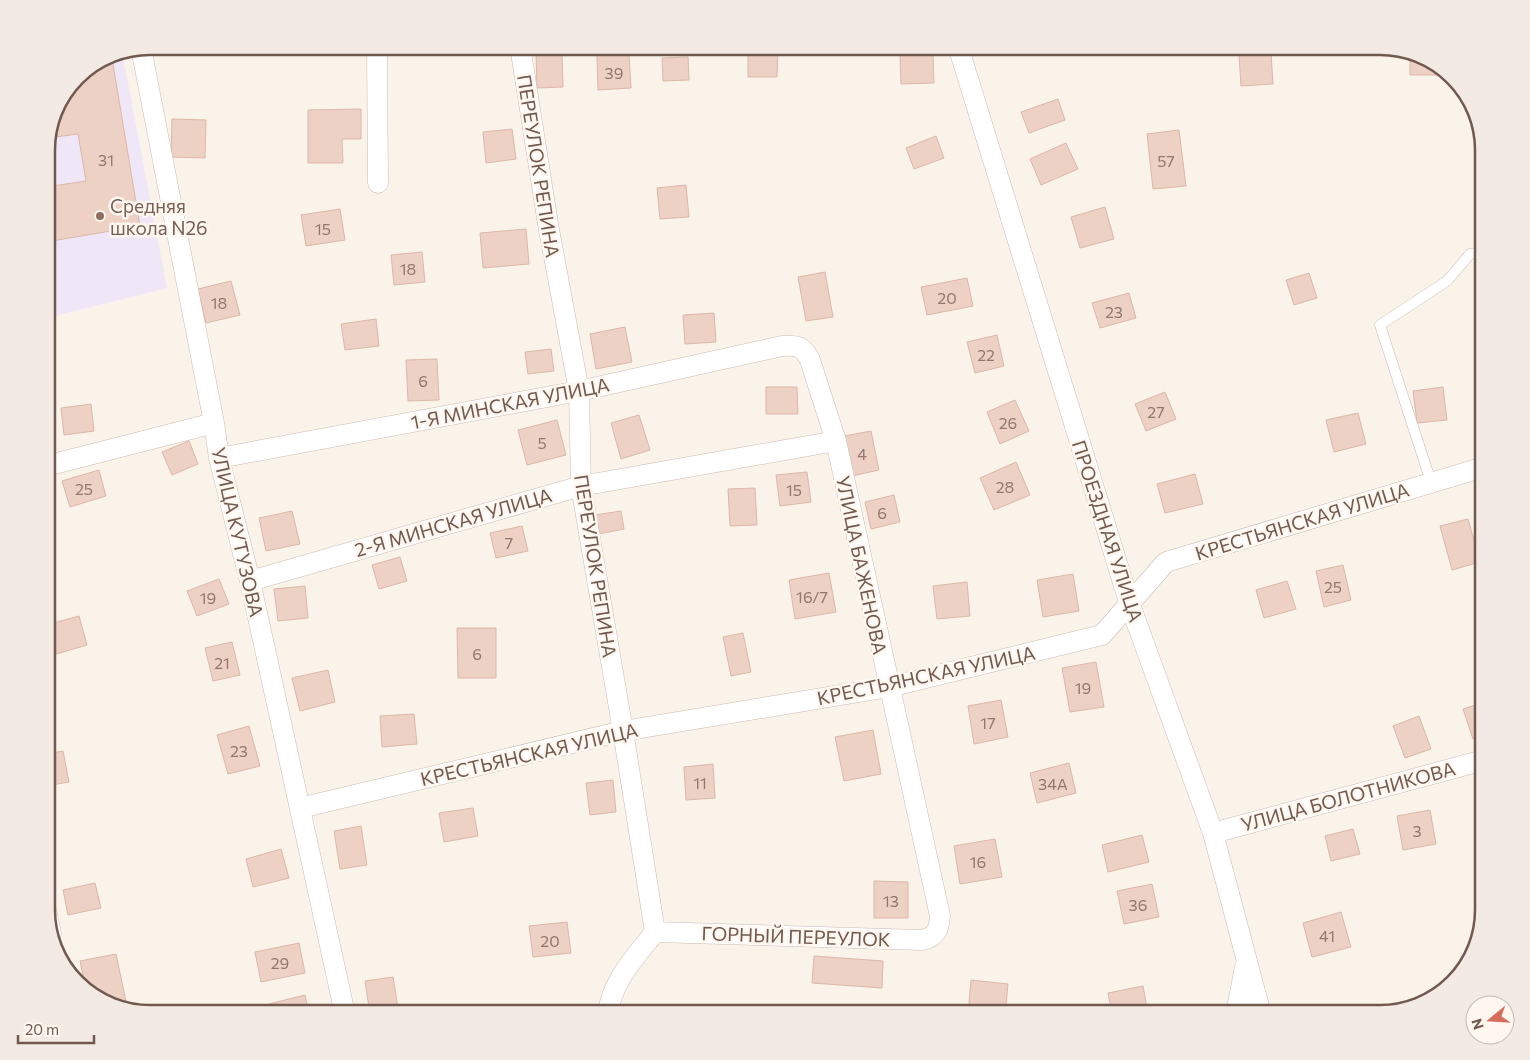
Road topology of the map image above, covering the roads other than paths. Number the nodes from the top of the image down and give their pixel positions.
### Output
1 (142, 55) edge
2 (377, 55) edge
3 (521, 55) edge
4 (961, 55) edge
5 (378, 183) dead end
6 (1475, 253) edge
7 (799, 346) joint
8 (579, 391) junction
9 (214, 423) junction
10 (836, 440) junction
11 (219, 458) junction
12 (55, 464) edge
13 (1475, 470) edge
14 (1431, 482) junction
15 (581, 486) junction
16 (250, 581) junction
17 (1129, 602) junction
18 (889, 687) junction
19 (623, 731) junction
20 (1475, 762) edge
21 (300, 808) junction
22 (1213, 833) junction
23 (655, 932) junction
24 (935, 935) joint
25 (1246, 962) junction
26 (343, 1005) edge
27 (609, 1005) edge
28 (1238, 1005) edge
29 (1258, 1005) edge

1 - 9 street, УЛИЦА КУТУЗОВА
2 - 5 street
3 - 8 street, ПЕРЕУЛОК РЕПИНА
4 - 17 street, ПРОЕЗДНАЯ УЛИЦА
6 - 14 lane
7 - 8 street, 1-Я МИНСКАЯ УЛИЦА
7 - 10 street, УЛИЦА БАЖЕНОВА
8 - 11 street, 1-Я МИНСКАЯ УЛИЦА
8 - 15 street, ПЕРЕУЛОК РЕПИНА
9 - 11 street, УЛИЦА КУТУЗОВА
9 - 12 street
10 - 15 street, 2-Я МИНСКАЯ УЛИЦА
10 - 18 street, УЛИЦА БАЖЕНОВА
11 - 16 street, УЛИЦА КУТУЗОВА
13 - 14 street, КРЕСТЬЯНСКАЯ УЛИЦА
14 - 17 street, КРЕСТЬЯНСКАЯ УЛИЦА
15 - 16 street, 2-Я МИНСКАЯ УЛИЦА
15 - 19 street, ПЕРЕУЛОК РЕПИНА
16 - 21 street, УЛИЦА КУТУЗОВА
17 - 18 street, КРЕСТЬЯНСКАЯ УЛИЦА
17 - 22 street, ПРОЕЗДНАЯ УЛИЦА
18 - 19 street, КРЕСТЬЯНСКАЯ УЛИЦА
18 - 24 street, УЛИЦА БАЖЕНОВА
19 - 21 street, КРЕСТЬЯНСКАЯ УЛИЦА
19 - 23 street, ПЕРЕУЛОК РЕПИНА
20 - 22 street, УЛИЦА БОЛОТНИКОВА
21 - 26 street, УЛИЦА КУТУЗОВА
22 - 25 street, ПРОЕЗДНАЯ УЛИЦА
23 - 24 street, ГОРНЫЙ ПЕРЕУЛОК
23 - 27 street
25 - 28 street
25 - 29 street, ПРОЕЗДНАЯ УЛИЦА

